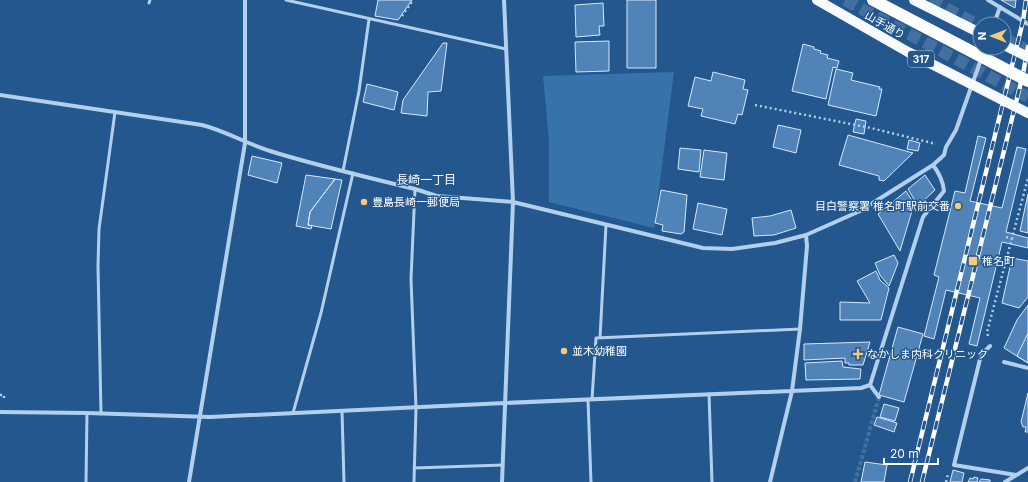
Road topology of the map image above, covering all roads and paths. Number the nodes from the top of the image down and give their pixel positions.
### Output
1 (245, 0) edge
2 (286, 0) edge
3 (413, 0) edge
4 (504, 0) edge
5 (817, 0) edge
6 (873, 0) edge
7 (914, 0) edge
8 (988, 0) edge
9 (1000, 7) junction
10 (997, 16) edge
11 (369, 19) junction
12 (1028, 24) edge
13 (396, 25) junction
14 (972, 29) edge
15 (506, 49) junction
16 (1012, 49) edge
17 (982, 56) edge
18 (1028, 57) edge
19 (1028, 81) edge
20 (0, 95) edge
21 (755, 105) dead end
22 (115, 112) junction
23 (1028, 113) edge
24 (245, 143) junction
25 (946, 147) junction
26 (933, 165) junction
27 (343, 171) junction
28 (353, 173) junction
29 (1028, 178) edge
30 (415, 189) junction
31 (513, 202) junction
32 (606, 225) junction
33 (806, 235) junction
34 (1006, 237) dead end
35 (1012, 239) junction
36 (800, 329) junction
37 (600, 338) junction
38 (990, 346) joint
39 (1004, 362) dead end
40 (1028, 368) edge
41 (870, 385) junction
42 (792, 391) junction
43 (709, 394) junction
44 (879, 396) dead end
45 (590, 400) junction
46 (505, 403) junction
47 (416, 408) junction
48 (342, 411) junction
49 (0, 412) edge
50 (88, 413) junction
51 (293, 413) junction
52 (101, 414) junction
53 (200, 417) junction
54 (503, 465) junction
55 (414, 468) junction
56 (1028, 468) edge
57 (1016, 475) junction
58 (86, 482) edge
59 (189, 482) edge
60 (344, 482) edge
61 (414, 482) edge
62 (502, 482) edge
63 (591, 482) edge
64 (712, 482) edge
65 (767, 482) edge
66 (771, 482) edge
67 (1005, 482) edge

1 - 24 street
2 - 11 lane
3 - 13 path
4 - 15 street
5 - 23 main road, 山手通り / 317, bridge
6 - 19 highway, bridge
7 - 14 main road
8 - 9 street
9 - 10 street
9 - 12 street
11 - 13 lane
11 - 27 lane
13 - 15 lane
15 - 31 street
16 - 18 main road, bridge
17 - 25 street
20 - 22 street
21 - 25 path
22 - 24 street
22 - 52 lane
24 - 27 street
24 - 53 street
25 - 26 street
26 - 33 street
26 - 41 street
27 - 28 street
28 - 30 street
28 - 51 lane
29 - 35 path
30 - 31 street
30 - 47 lane
31 - 32 street
31 - 46 street
32 - 33 street
32 - 37 lane
33 - 36 street
34 - 35 path
35 - 38 path
36 - 37 lane
36 - 42 street
37 - 45 lane
38 - 57 street
39 - 40 street
41 - 42 street
41 - 44 street
42 - 43 street
42 - 66 street
43 - 45 street
43 - 64 lane
45 - 46 street
45 - 63 lane
46 - 47 street
46 - 54 street
47 - 48 street
47 - 55 lane
48 - 51 street
48 - 60 lane
49 - 50 street
50 - 52 street
50 - 58 lane
51 - 53 street
52 - 53 street
53 - 59 street
54 - 55 lane
54 - 62 street
55 - 61 lane
56 - 57 street
57 - 67 street
65 - 66 lane

